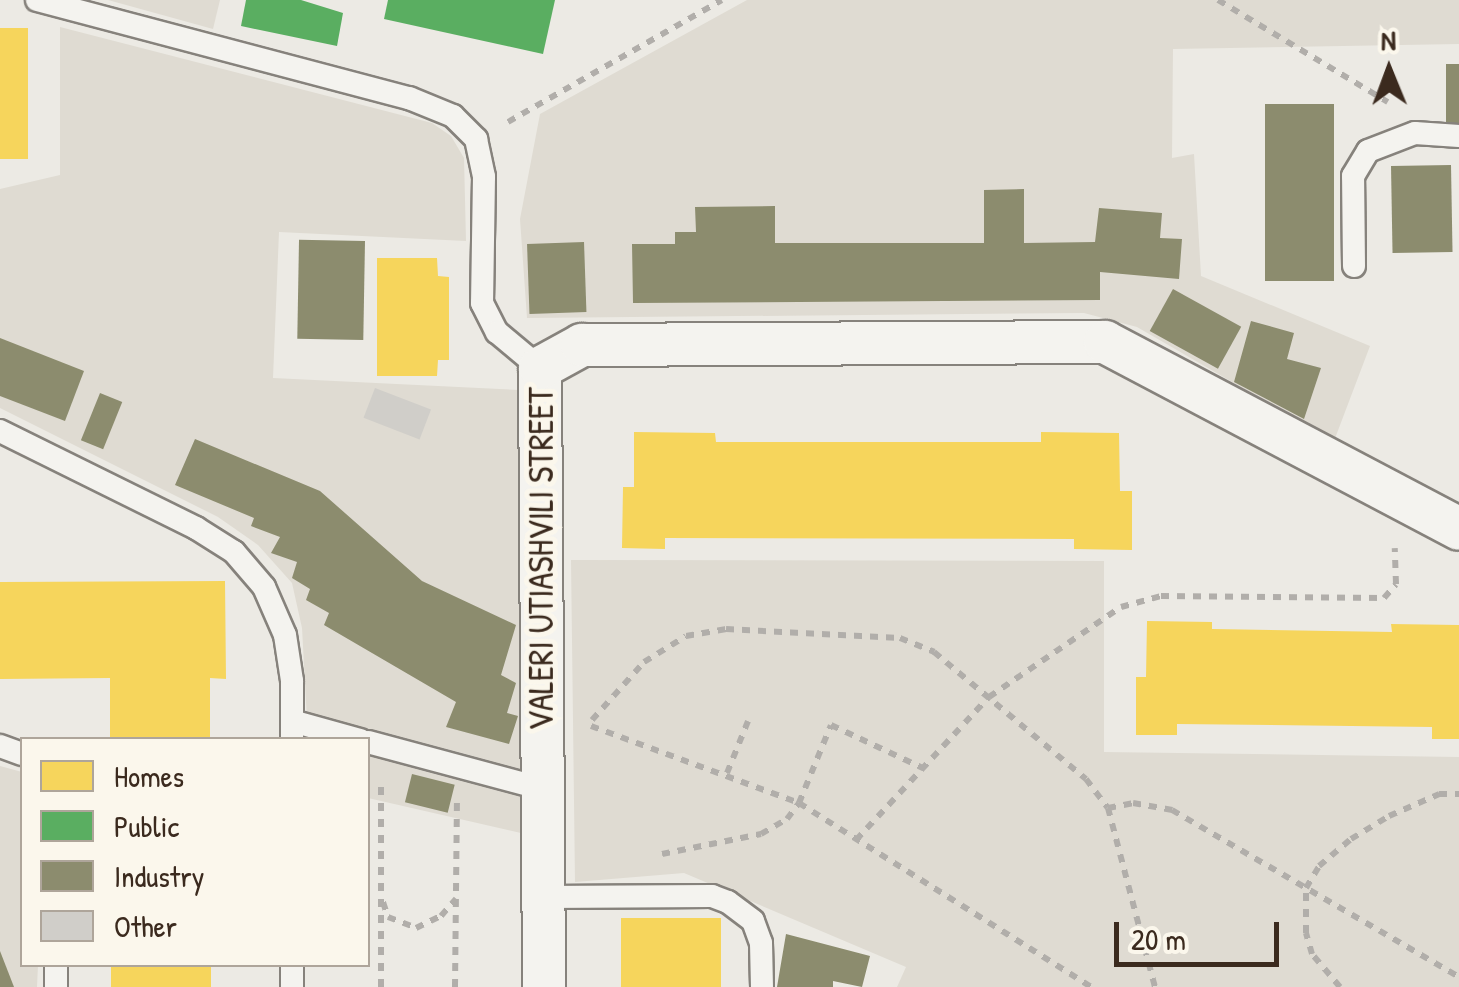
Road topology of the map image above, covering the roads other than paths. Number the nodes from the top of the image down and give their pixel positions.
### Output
1 (37, 0) edge
2 (1459, 136) edge
3 (1354, 266) dead end
4 (540, 368) junction
5 (0, 431) edge
6 (1459, 529) edge
7 (292, 730) edge
8 (337, 737) edge
9 (370, 742) edge
10 (543, 789) junction
11 (544, 897) junction
12 (544, 987) edge
13 (762, 987) edge

1 - 4 lane, VALERI UTIASHVILI STREET
2 - 3 lane
4 - 6 street
4 - 10 street, VALERI UTIASHVILI STREET
5 - 7 lane
7 - 8 lane
9 - 10 lane
10 - 11 street, VALERI UTIASHVILI STREET
11 - 12 street, VALERI UTIASHVILI STREET
11 - 13 lane

